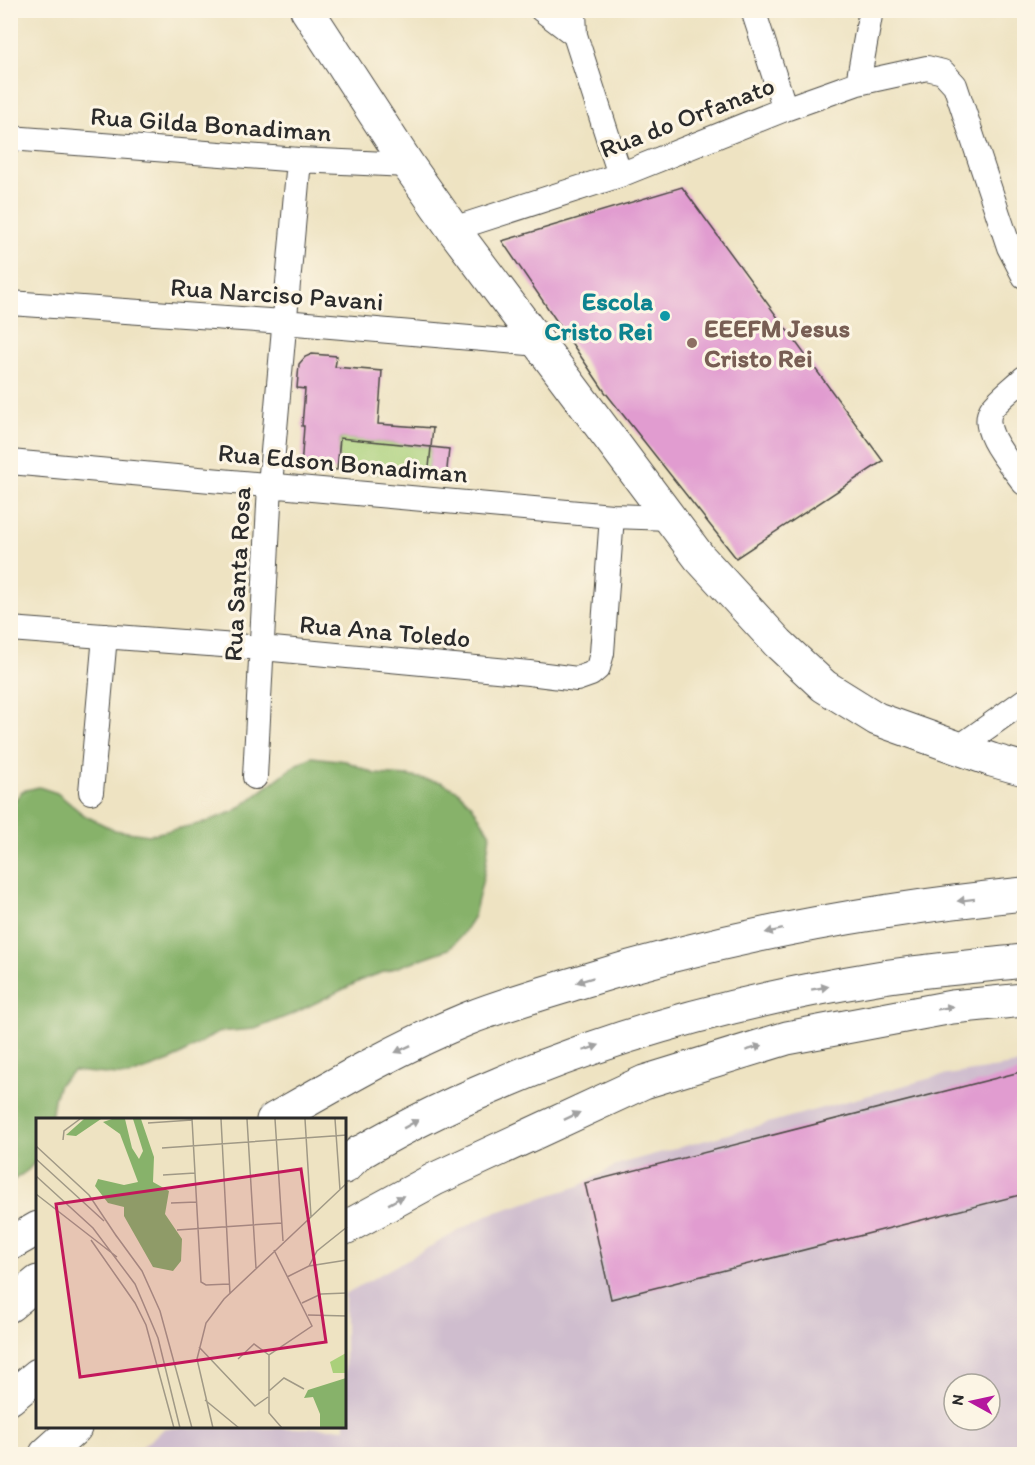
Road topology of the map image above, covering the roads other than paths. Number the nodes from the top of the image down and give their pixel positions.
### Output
1 (306, 10) edge
2 (542, 10) edge
3 (574, 10) edge
4 (753, 10) edge
5 (871, 10) edge
6 (575, 35) junction
7 (858, 82) junction
8 (785, 109) junction
9 (10, 138) edge
10 (299, 160) junction
11 (408, 165) junction
12 (620, 175) junction
13 (453, 229) junction
14 (1024, 276) edge
15 (10, 303) edge
16 (284, 322) junction
17 (540, 344) junction
18 (1024, 378) edge
19 (10, 462) edge
20 (1024, 483) edge
21 (270, 485) junction
22 (612, 516) junction
23 (671, 519) junction
24 (10, 629) edge
25 (105, 636) junction
26 (262, 648) junction
27 (1024, 701) edge
28 (958, 748) junction
29 (1024, 768) edge
30 (255, 777) dead end
31 (91, 792) dead end
32 (1024, 894) edge
33 (1024, 961) edge
34 (1024, 1000) edge
35 (277, 1118) edge
36 (350, 1160) edge
37 (346, 1227) edge
38 (36, 1229) edge
39 (10, 1244) edge
40 (36, 1284) edge
41 (10, 1305) edge
42 (36, 1377) edge
43 (10, 1398) edge
44 (74, 1429) edge
45 (46, 1455) edge

1 - 11 main road
2 - 6 street
3 - 6 street
4 - 8 street
5 - 7 street
6 - 12 street
7 - 8 street, Rua do Orfanato
7 - 14 street, Rua do Orfanato
8 - 12 street, Rua do Orfanato
9 - 10 street, Rua Gilda Bonadiman
10 - 11 street, Rua Gilda Bonadiman
10 - 16 street, Rua Santa Rosa
11 - 13 main road
12 - 13 street, Rua do Orfanato
13 - 17 main road
15 - 16 street, Rua Narciso Pavani
16 - 17 street, Rua Narciso Pavani
16 - 21 street, Rua Santa Rosa
17 - 23 main road
18 - 20 street
19 - 21 street, Rua Edson Bonadiman
21 - 22 street, Rua Edson Bonadiman
21 - 26 street, Rua Santa Rosa
22 - 23 street, Rua Edson Bonadiman
22 - 26 street, Rua Ana Toledo
23 - 28 main road
24 - 25 street, Rua Ana Toledo
25 - 26 street, Rua Ana Toledo
25 - 31 street
26 - 30 street, Rua Santa Rosa
27 - 28 street
28 - 29 main road
32 -> 35 main road
36 -> 33 main road
37 -> 34 main road
38 - 39 main road
40 - 41 main road
42 - 43 main road
44 - 45 main road

